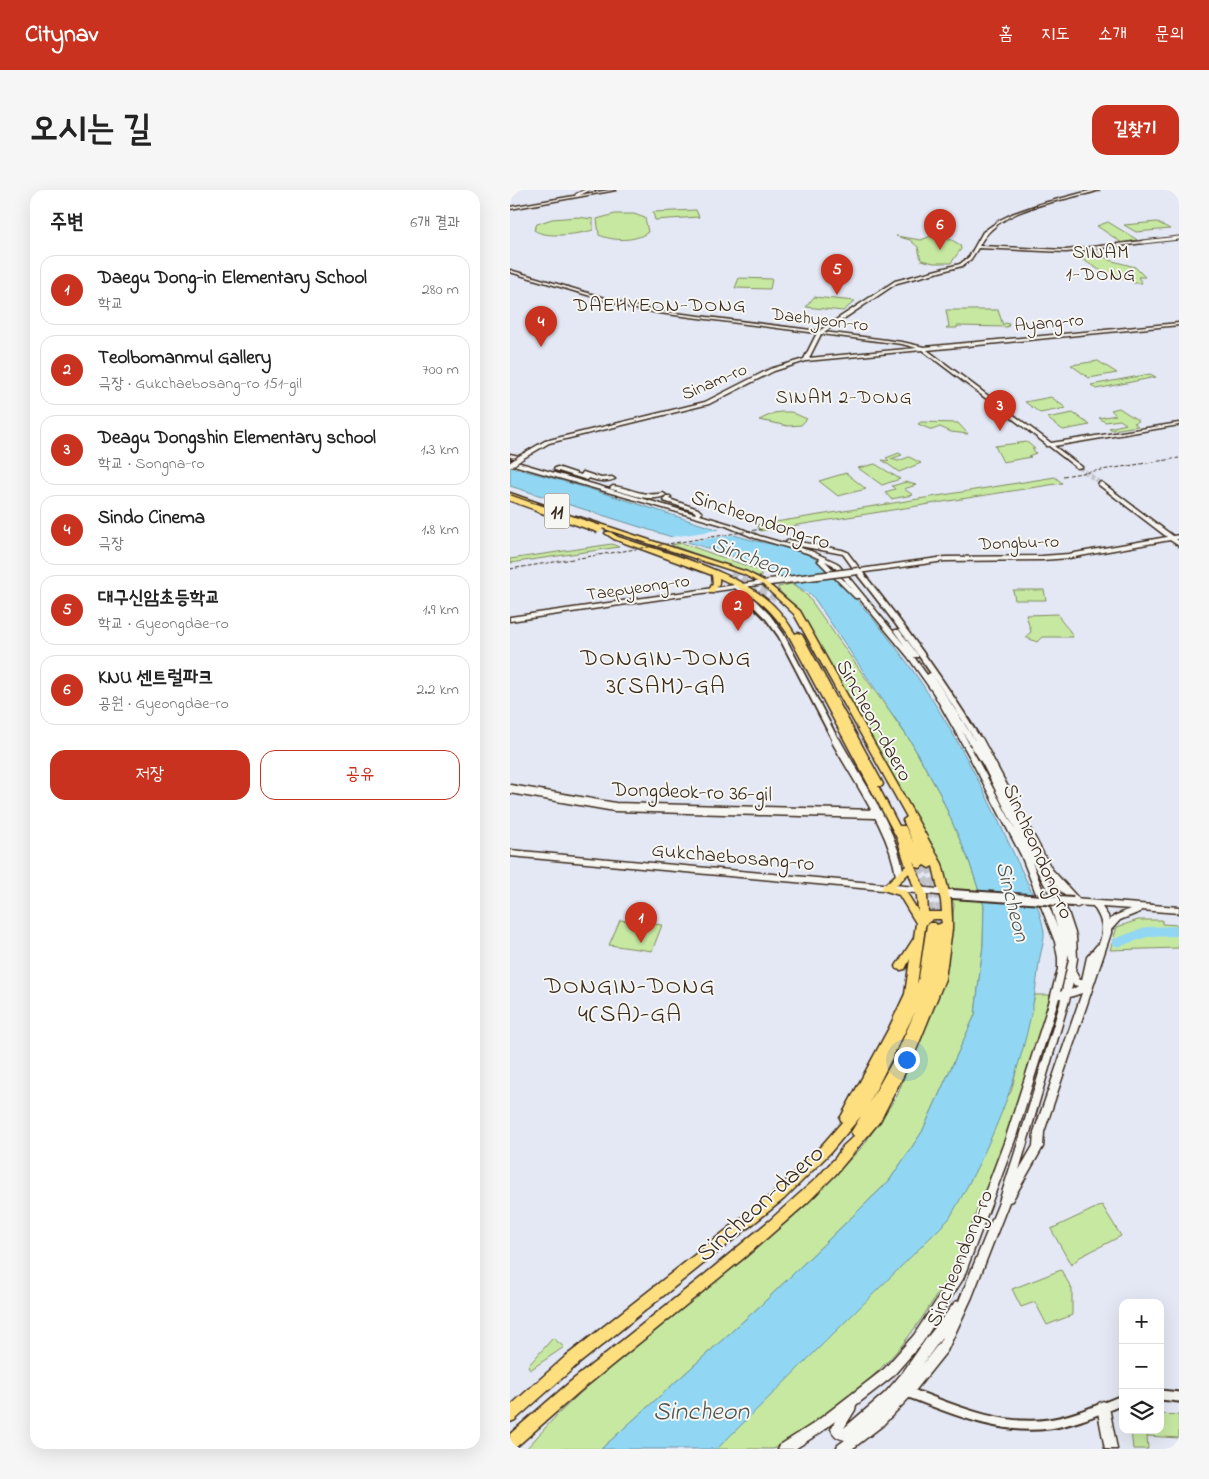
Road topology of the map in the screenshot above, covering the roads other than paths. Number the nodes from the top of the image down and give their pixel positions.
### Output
1 (614, 190) edge
2 (1097, 190) edge
3 (589, 191) edge
4 (510, 208) edge
5 (1179, 238) edge
6 (1143, 242) joint
7 (976, 247) junction
8 (510, 271) edge
9 (1179, 324) edge
10 (819, 332) junction
11 (922, 348) junction
12 (806, 360) junction
13 (1179, 424) edge
14 (1048, 444) junction
15 (510, 455) edge
16 (520, 458) junction
17 (510, 462) edge
18 (540, 465) junction
19 (1079, 467) tunnel mouth
20 (612, 479) dead end
21 (1101, 484) tunnel mouth
22 (613, 488) junction
23 (510, 495) edge
24 (523, 498) dead end
25 (697, 515) junction
26 (603, 530) junction
27 (616, 535) junction
28 (1179, 537) edge
29 (1171, 538) junction
30 (782, 542) junction
31 (1179, 544) edge
32 (623, 547) dead end
33 (845, 553) junction
34 (842, 565) junction
35 (858, 571) junction
36 (726, 575) junction
37 (767, 583) junction
38 (739, 587) junction
39 (711, 592) junction
40 (775, 598) junction
41 (762, 600) junction
42 (510, 620) edge
43 (510, 789) edge
44 (875, 814) junction
45 (510, 853) edge
46 (1025, 855) junction
47 (924, 865) junction
48 (900, 876) junction
49 (886, 888) junction
50 (922, 891) junction
51 (949, 893) junction
52 (1075, 902) junction
53 (1096, 905) junction
54 (1142, 908) junction
55 (1179, 910) edge
56 (935, 924) junction
57 (1107, 928) junction
58 (1102, 945) junction
59 (1067, 962) junction
60 (901, 966) dead end
61 (1084, 984) junction
62 (1066, 994) junction
63 (1054, 996) junction
64 (1003, 1205) junction
65 (967, 1297) junction
66 (907, 1392) junction
67 (1164, 1395) edge
68 (858, 1396) junction
69 (1179, 1397) edge
70 (1119, 1401) edge
71 (1103, 1406) junction
72 (510, 1415) edge
73 (530, 1425) junction
74 (510, 1443) edge
75 (510, 1448) edge
76 (784, 1449) edge
77 (842, 1449) edge
78 (1111, 1449) edge

1 - 3 main road
2 - 7 main road
3 - 4 main road
5 - 6 street
6 - 7 main road
7 - 10 main road
8 - 10 main road, Daehyeon-ro
9 - 11 main road, Ayang-ro
10 - 11 main road, Daehyeon-ro
10 - 12 main road
11 - 12 main road, Sinam-ro
11 - 14 main road
12 - 16 main road, Sinam-ro
13 - 14 main road
14 - 19 main road
15 - 16 main road
16 - 17 main road, Sinam-ro, bridge
17 - 18 main road, Sincheondong-ro
17 - 25 main road, Sincheondong-ro
18 - 20 main road
18 - 22 main road, Sincheondong-ro
21 - 29 main road
22 - 25 main road, Sincheondong-ro
22 - 25 main road
23 - 24 highway
23 - 26 highway, 11, bridge
25 - 30 main road, Sincheondong-ro
26 - 27 highway
26 - 36 highway
27 - 32 highway
27 - 36 highway
27 - 36 highway
28 - 29 main road, Dongbu-ro
29 - 31 main road
29 - 35 main road, Dongbu-ro
30 - 33 main road
30 - 34 main road, Sincheondong-ro
30 - 46 main road, Sincheondong-ro
33 - 34 main road
33 - 35 main road
34 - 59 main road, Sincheondong-ro
35 - 37 main road, Dongbu-ro, bridge
35 - 52 street, Sincheondong-ro
36 - 37 highway
36 - 38 highway
36 - 39 highway
37 - 38 main road, Taepyeong-ro
37 - 40 highway
38 - 39 main road, Taepyeong-ro
38 - 41 highway
38 - 44 street
39 - 42 main road, Taepyeong-ro
40 - 41 highway
40 - 47 highway, Sincheon-daero
40 - 47 highway
41 - 47 highway
43 - 44 street, Dongdeok-ro 36-gil
44 - 48 street
45 - 49 main road, Gukchaebosang-ro
46 - 59 main road, Sincheondong-ro
46 - 59 main road
47 - 48 highway
47 - 50 highway
47 - 51 highway
48 - 49 highway
49 - 50 main road, Gukchaebosang-ro
49 - 56 highway
50 - 51 main road, Gukchaebosang-ro
50 - 56 highway
51 - 52 main road, Gukchaebosang-ro, bridge
51 - 56 highway
52 - 53 main road
53 - 54 main road
53 - 57 main road
54 - 55 main road
54 - 57 main road
56 - 60 highway
56 - 72 highway, Sincheon-daero
56 - 73 highway, Sincheon-daero
57 - 58 main road
58 - 61 main road
58 - 64 main road
59 - 61 main road
59 - 62 main road, Sincheondong-ro
59 - 63 main road, Sincheondong-ro
61 - 62 main road
62 - 63 main road
62 - 64 main road, Sincheondong-ro
63 - 68 main road, Sincheondong-ro
64 - 65 main road, Sincheondong-ro
65 - 66 main road, Sincheondong-ro
65 - 68 main road
66 - 71 street
66 - 77 main road, Sincheondong-ro
67 - 69 street
68 - 76 main road, Sincheondong-ro
70 - 71 street
71 - 78 main road
73 - 74 highway, Sincheon-daero
73 - 75 highway

